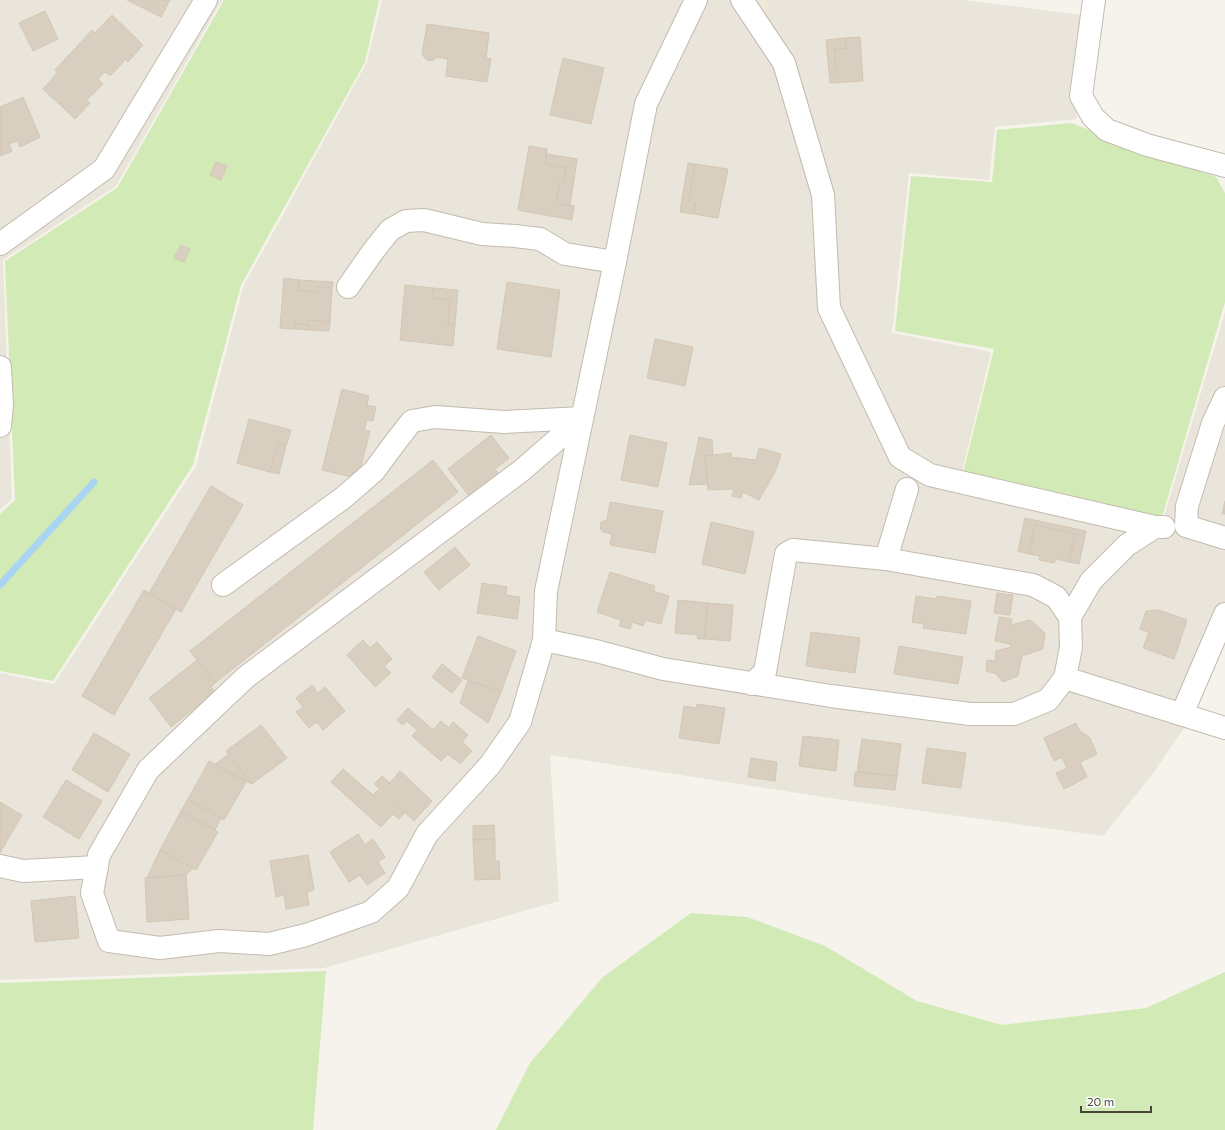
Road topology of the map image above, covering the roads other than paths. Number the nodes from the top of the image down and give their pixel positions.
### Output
1 (206, 0) edge
2 (696, 0) edge
3 (742, 0) edge
4 (1094, 0) edge
5 (1225, 166) edge
6 (0, 244) edge
7 (615, 262) junction
8 (348, 287) dead end
9 (0, 367) edge
10 (1225, 398) edge
11 (582, 418) junction
12 (0, 426) edge
13 (907, 489) dead end
14 (1186, 526) junction
15 (1155, 527) junction
16 (1225, 538) edge
17 (886, 559) junction
18 (223, 585) dead end
19 (1225, 614) edge
20 (1070, 617) junction
21 (544, 640) junction
22 (1065, 678) junction
23 (752, 684) junction
24 (1182, 714) junction
25 (1225, 728) edge
26 (0, 866) edge
27 (97, 866) junction

1 - 6 street
2 - 7 street
3 - 15 street
4 - 5 street
7 - 8 street
7 - 11 street
9 - 12 street
10 - 14 street
11 - 18 street
11 - 21 street
11 - 27 street
13 - 17 street
14 - 15 street
14 - 16 street
15 - 20 street
17 - 20 street
17 - 23 street
19 - 24 street
20 - 22 street
21 - 23 street
21 - 27 street
22 - 23 street
22 - 24 street
24 - 25 street
26 - 27 street

